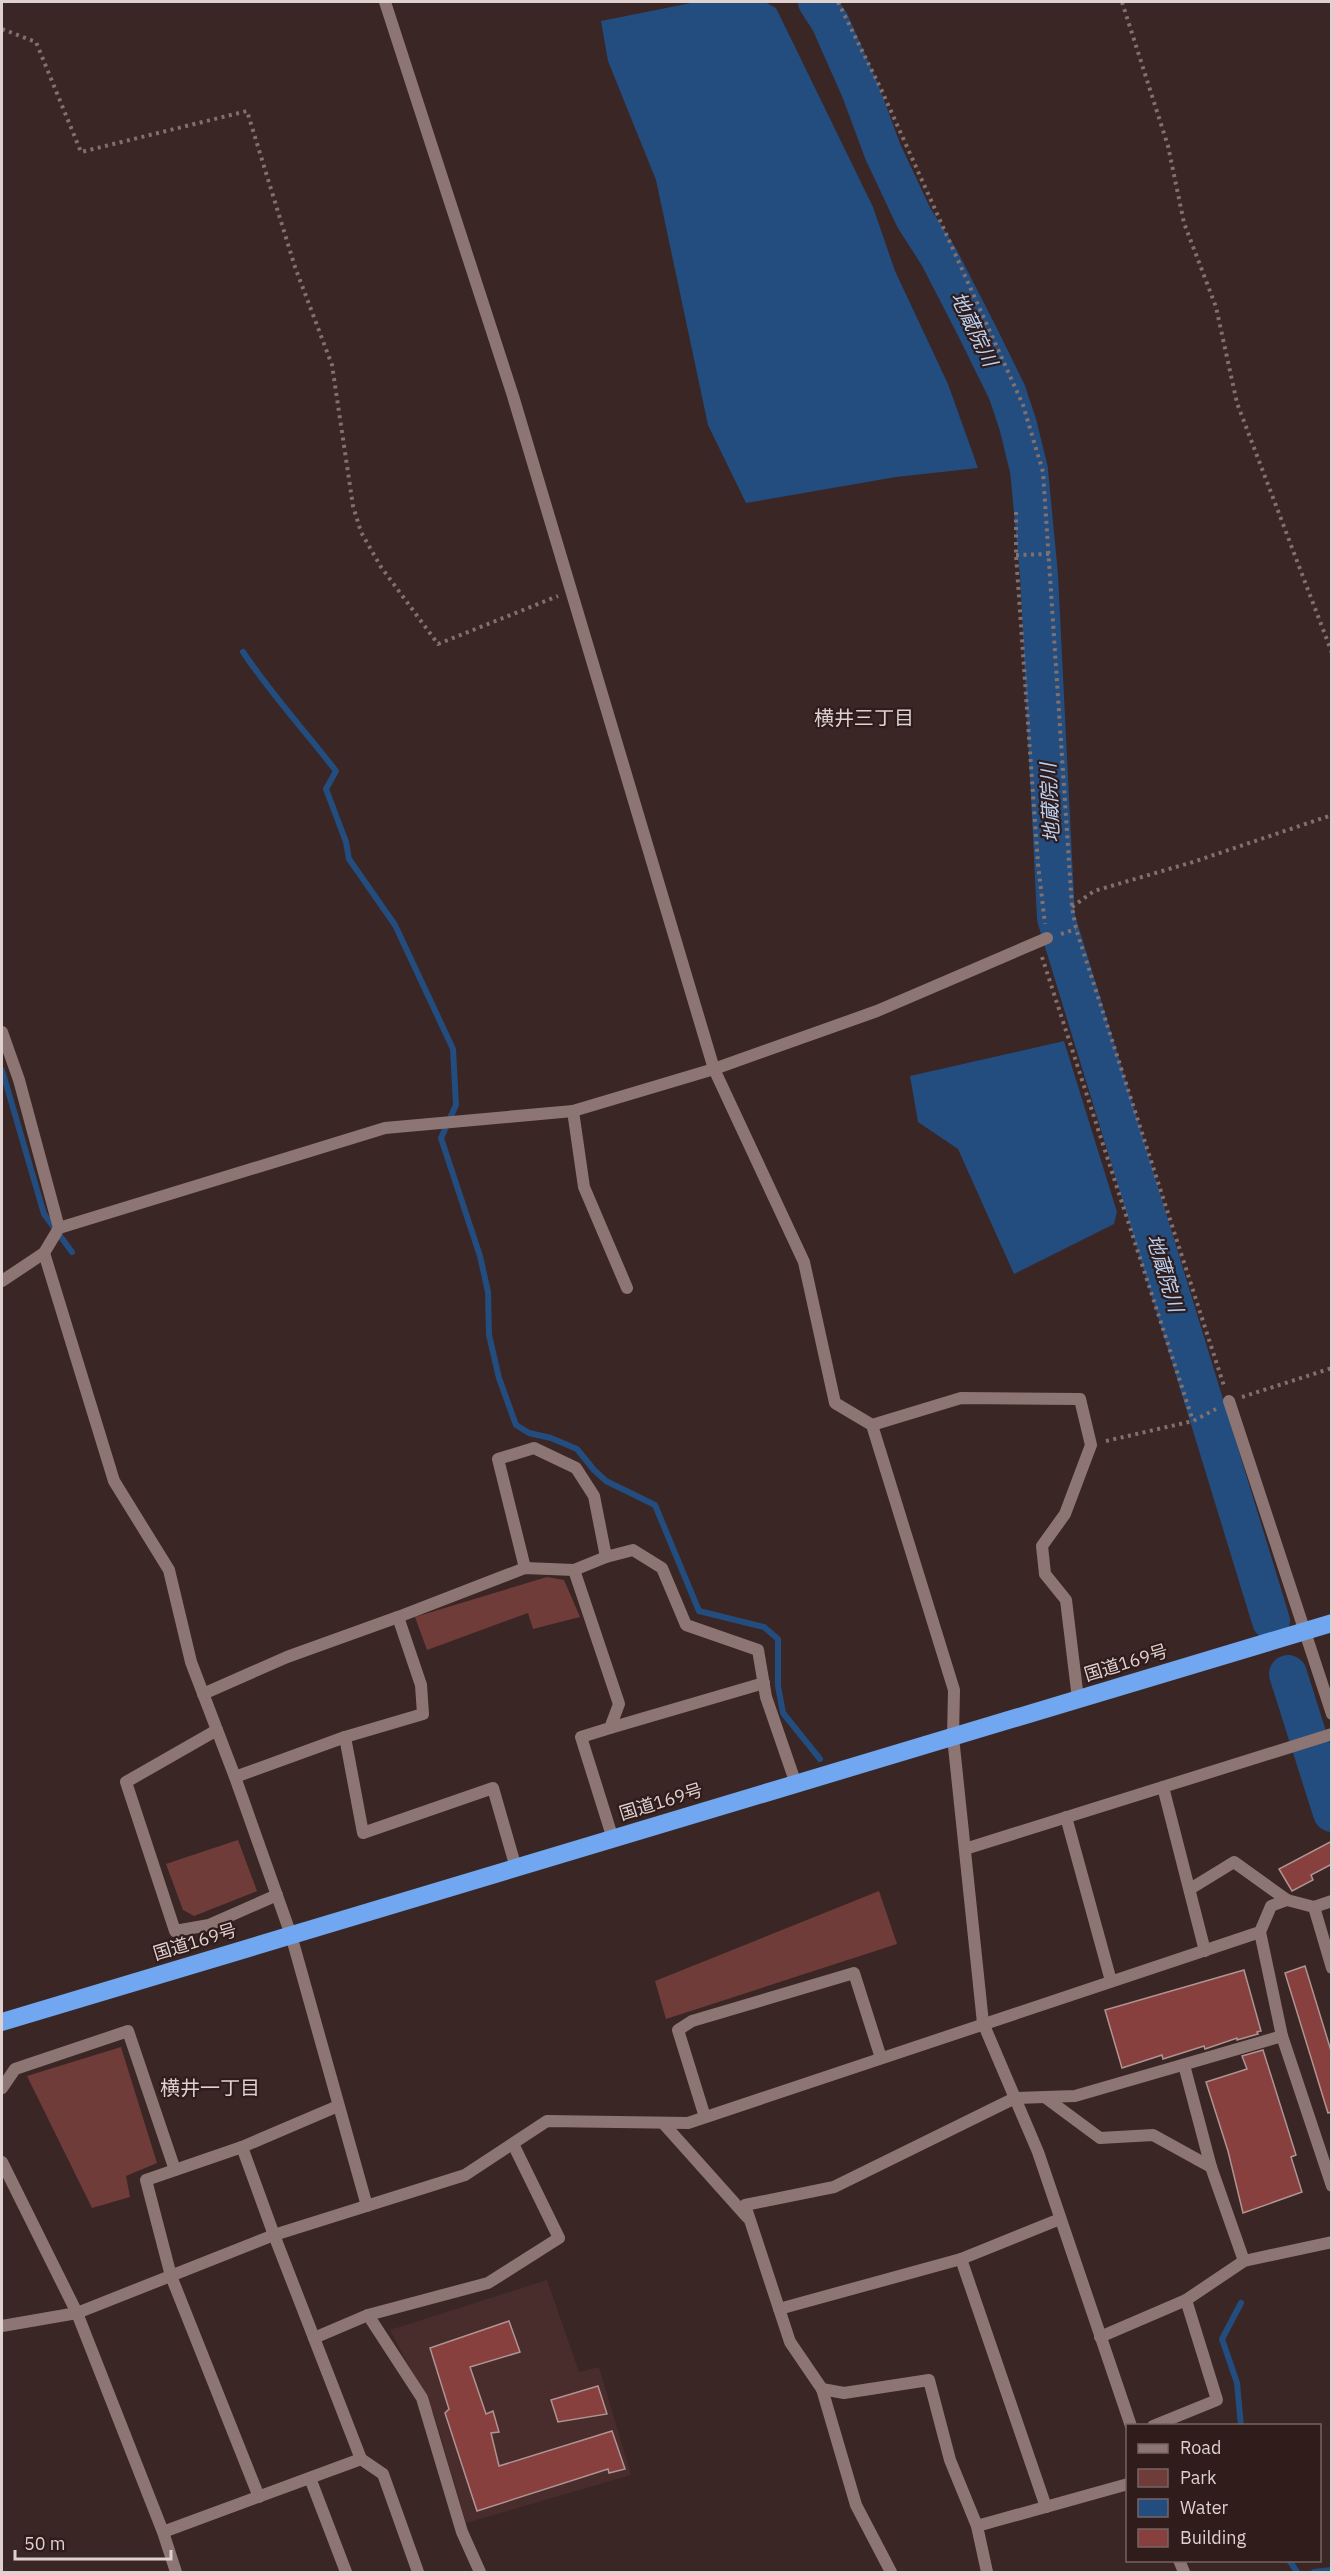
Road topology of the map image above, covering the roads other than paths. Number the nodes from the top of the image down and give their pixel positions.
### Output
1 (385, 2) edge
2 (1042, 940) road end
3 (2, 1032) edge
4 (714, 1069) junction
5 (573, 1111) junction
6 (60, 1228) junction
7 (44, 1253) junction
8 (2, 1281) edge
9 (627, 1288) dead end
10 (1229, 1401) road end
11 (872, 1425) junction
12 (606, 1557) junction
13 (525, 1568) junction
14 (574, 1570) junction
15 (398, 1617) junction
16 (1332, 1623) edge
17 (1304, 1631) junction
18 (764, 1683) junction
19 (203, 1694) junction
20 (1329, 1699) edge
21 (1078, 1700) junction
22 (1332, 1714) edge
23 (610, 1728) junction
24 (218, 1730) junction
25 (1332, 1734) edge
26 (345, 1737) junction
27 (953, 1737) junction
28 (235, 1777) junction
29 (796, 1784) junction
30 (1163, 1787) junction
31 (1066, 1817) junction
32 (613, 1839) junction
33 (964, 1850) junction
34 (516, 1868) junction
35 (1190, 1889) junction
36 (277, 1895) junction
37 (1287, 1900) junction
38 (1332, 1901) edge
39 (1314, 1907) junction
40 (1260, 1932) junction
41 (291, 1935) junction
42 (1205, 1951) junction
43 (1332, 1968) edge
44 (1111, 1982) junction
45 (2, 2022) edge
46 (983, 2023) junction
47 (1282, 2036) junction
48 (881, 2058) junction
49 (1184, 2065) junction
50 (2, 2088) edge
51 (1015, 2098) junction
52 (1046, 2098) junction
53 (338, 2106) junction
54 (705, 2117) junction
55 (663, 2123) junction
56 (513, 2144) junction
57 (242, 2147) junction
58 (1327, 2159) edge
59 (2, 2162) edge
60 (1211, 2167) junction
61 (175, 2170) junction
62 (1332, 2186) edge
63 (367, 2206) junction
64 (1060, 2219) junction
65 (750, 2220) junction
66 (273, 2235) junction
67 (1332, 2242) edge
68 (961, 2259) junction
69 (1244, 2261) junction
70 (171, 2276) junction
71 (1186, 2300) junction
72 (779, 2309) junction
73 (77, 2313) junction
74 (368, 2316) junction
75 (2, 2326) edge
76 (1100, 2337) junction
77 (314, 2338) junction
78 (822, 2389) junction
79 (1130, 2424) edge
80 (1158, 2424) edge
81 (361, 2459) junction
82 (310, 2478) junction
83 (1126, 2485) edge
84 (259, 2496) junction
85 (1046, 2507) junction
86 (977, 2526) junction
87 (163, 2532) junction
88 (176, 2572) edge
89 (346, 2572) edge
90 (418, 2572) edge
91 (480, 2572) edge
92 (891, 2572) edge
93 (987, 2572) edge

1 - 4 street
2 - 4 street
3 - 6 street
4 - 5 street
4 - 11 street
5 - 6 street
5 - 9 street
6 - 7 street
7 - 8 street
7 - 19 street
10 - 17 street
11 - 21 street
11 - 27 street
12 - 13 street
12 - 14 street
12 - 18 street
13 - 14 street
13 - 15 street
14 - 23 street
15 - 19 street
15 - 26 street
16 - 17 highway, 国道169号
17 - 20 street
17 - 21 highway, 国道169号
18 - 23 street
18 - 29 street
19 - 24 street
20 - 22 street
21 - 27 highway, 国道169号
23 - 32 street
24 - 28 street
24 - 36 street
25 - 30 street
26 - 28 street
26 - 34 street
27 - 29 highway, 国道169号
27 - 33 street
28 - 36 street
29 - 32 highway, 国道169号
30 - 31 street
30 - 35 street
31 - 33 street
31 - 44 street
32 - 34 highway, 国道169号
33 - 46 street
34 - 41 highway, 国道169号
35 - 37 street
35 - 42 street
36 - 41 street
37 - 39 street
37 - 40 street
38 - 39 street
39 - 43 street
40 - 42 street
40 - 47 street
41 - 45 highway, 国道169号
41 - 53 street
42 - 44 street
44 - 46 street
46 - 48 street
46 - 51 street
47 - 49 street
47 - 58 street
48 - 54 street
48 - 54 street
49 - 52 street
49 - 60 street
50 - 61 street
51 - 52 street
51 - 64 street
51 - 65 street
52 - 60 street
53 - 57 street
53 - 63 street
54 - 55 street
55 - 56 street
55 - 65 street
56 - 63 street
56 - 74 street
57 - 61 street
57 - 66 street
58 - 62 street
59 - 73 street
60 - 69 street
61 - 70 street
63 - 66 street
64 - 68 street
64 - 76 street
65 - 72 street
66 - 70 street
66 - 77 street
67 - 69 street
68 - 72 street
68 - 85 street
69 - 71 street
70 - 73 street
70 - 84 street
71 - 76 street
71 - 80 street
72 - 78 street
73 - 75 street
73 - 87 street
74 - 77 street
74 - 91 street
76 - 79 street
77 - 81 street
78 - 86 street
78 - 92 street
81 - 82 street
81 - 90 street
82 - 84 street
82 - 89 street
83 - 85 street
84 - 87 street
85 - 86 street
86 - 93 street
87 - 88 street

